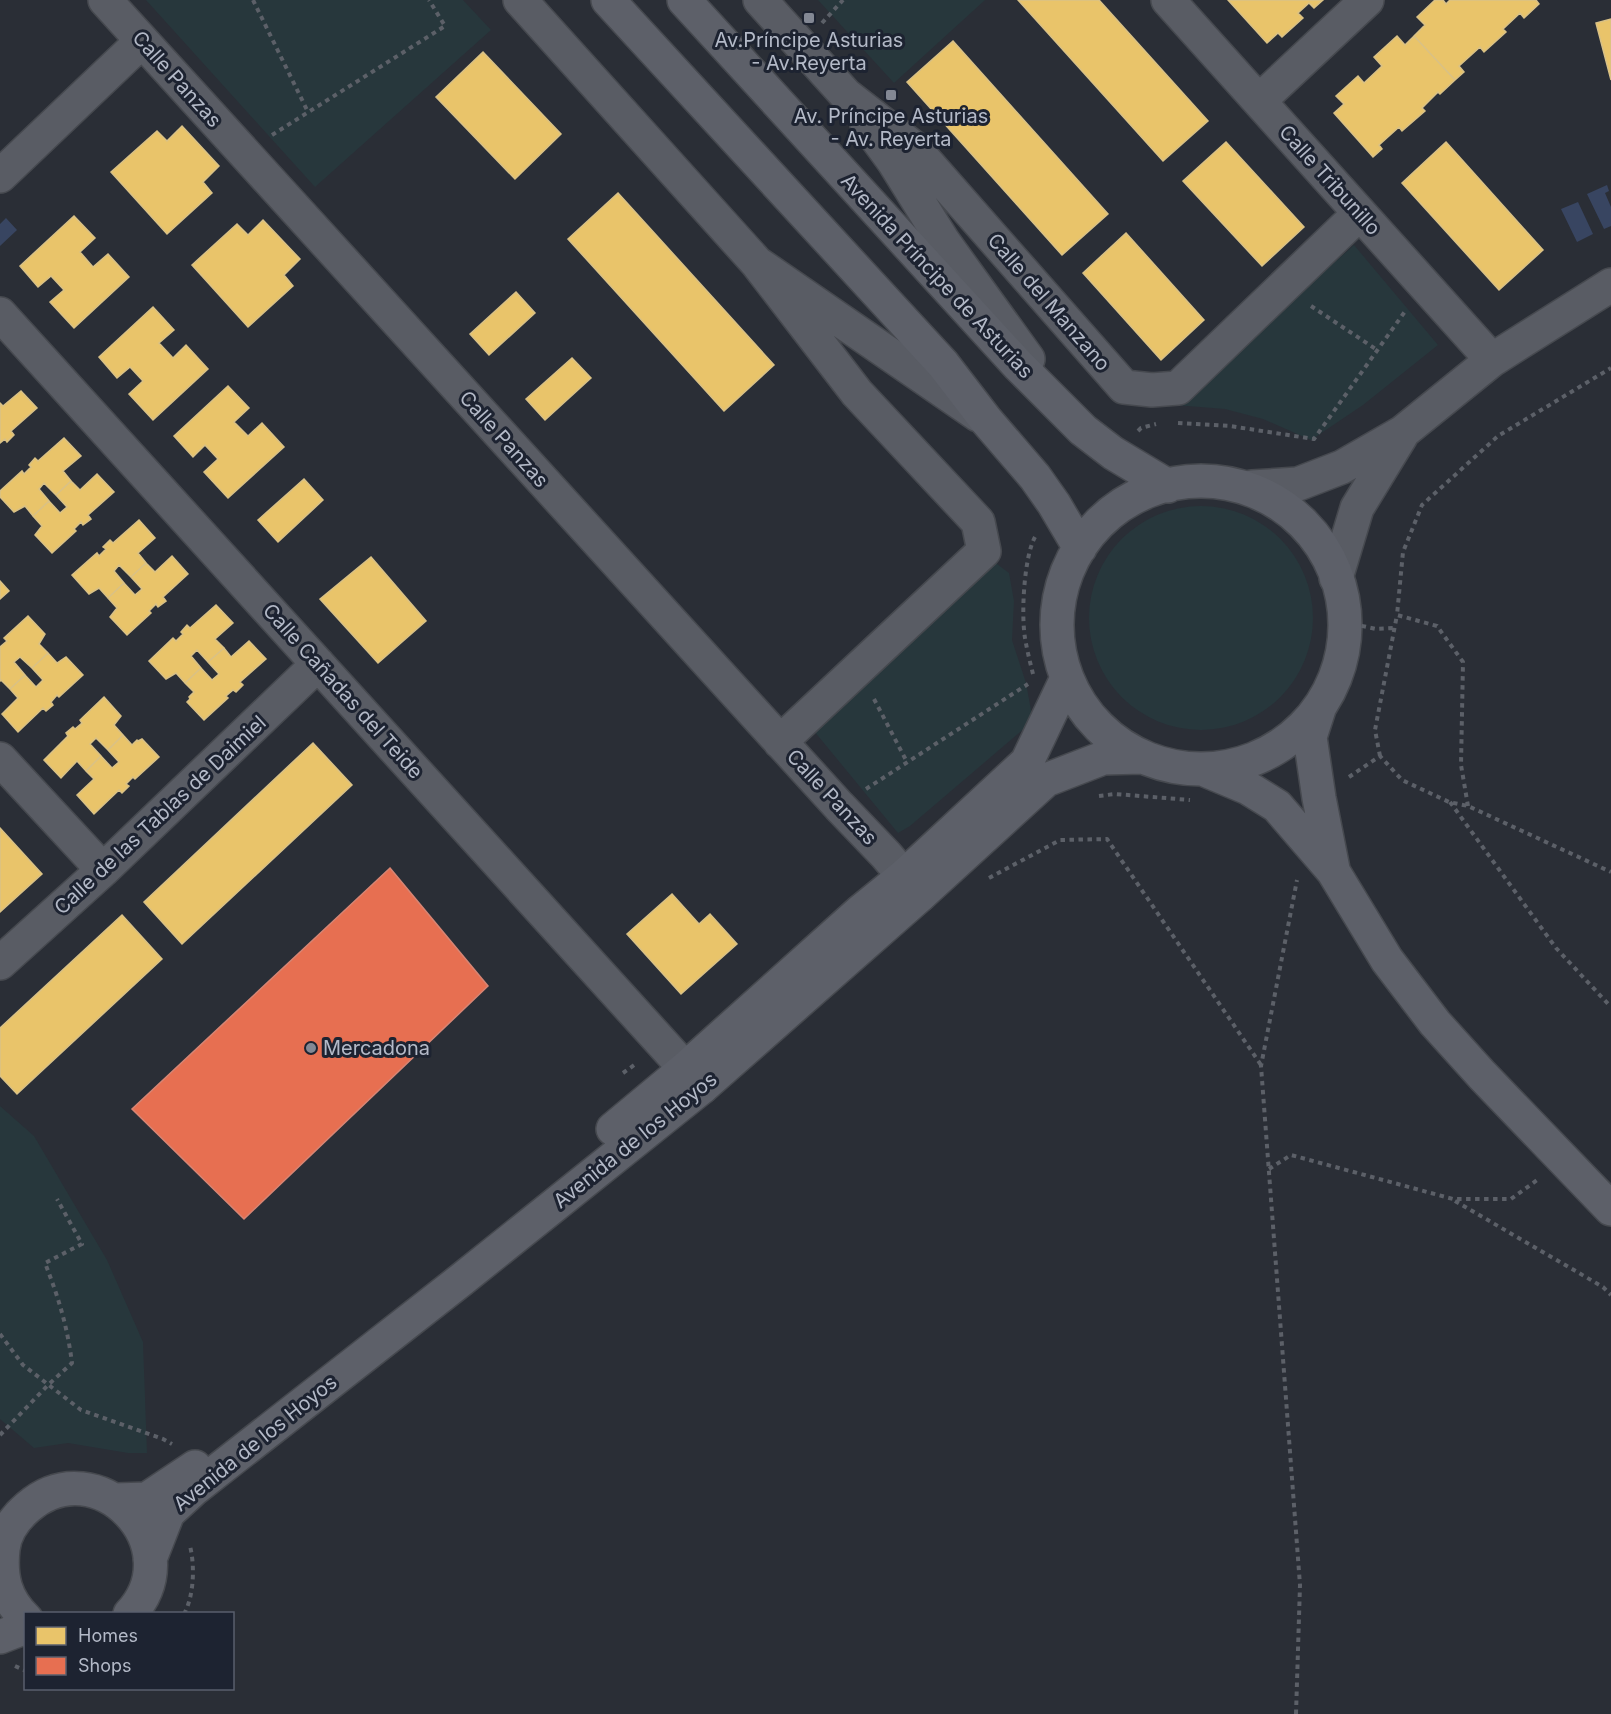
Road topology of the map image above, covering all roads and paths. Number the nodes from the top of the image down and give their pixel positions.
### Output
1 (105, 0) edge
2 (253, 0) edge
3 (429, 0) edge
4 (520, 0) edge
5 (608, 0) edge
6 (684, 0) edge
7 (760, 0) edge
8 (1168, 0) edge
9 (1367, 0) edge
10 (142, 41) junction
11 (846, 95) junction
12 (1259, 101) junction
13 (308, 112) junction
14 (243, 153) junction
15 (0, 176) edge
16 (1359, 214) junction
17 (757, 262) junction
18 (1424, 285) junction
19 (1611, 285) edge
20 (1311, 306) dead end
21 (0, 314) edge
22 (1377, 350) junction
23 (1492, 360) junction
24 (1611, 368) edge
25 (1070, 417) junction
26 (986, 420) junction
27 (1165, 422) dead end
28 (1176, 423) dead end
29 (1403, 432) junction
30 (1113, 453) junction
31 (1168, 486) junction
32 (1252, 488) junction
33 (1080, 548) junction
34 (1336, 578) junction
35 (1397, 615) junction
36 (1344, 622) junction
37 (1395, 628) junction
38 (318, 664) junction
39 (858, 670) junction
40 (1067, 678) junction
41 (1320, 705) junction
42 (780, 742) junction
43 (1380, 756) junction
44 (1142, 757) junction
45 (0, 759) edge
46 (908, 762) dead end
47 (1205, 770) junction
48 (1319, 798) junction
49 (1449, 802) junction
50 (1468, 806) junction
51 (1299, 831) junction
52 (103, 870) junction
53 (1333, 871) junction
54 (1611, 872) edge
55 (980, 884) dead end
56 (912, 885) junction
57 (0, 963) edge
58 (1611, 1007) edge
59 (1261, 1066) junction
60 (694, 1078) junction
61 (1564, 1160) junction
62 (1269, 1169) junction
63 (57, 1198) dead end
64 (1454, 1199) junction
65 (1611, 1209) edge
66 (1611, 1294) edge
67 (0, 1334) edge
68 (48, 1384) junction
69 (0, 1435) edge
70 (194, 1468) junction
71 (116, 1500) junction
72 (8, 1509) edge
73 (150, 1559) junction
74 (2, 1592) edge
75 (132, 1612) edge
76 (24, 1617) edge
77 (24, 1628) edge
78 (0, 1637) edge
79 (1296, 1714) edge

1 - 10 street, Calle Panzas
2 - 13 path
3 - 13 path
4 - 17 street
5 - 26 street
6 - 25 street, Avenida Príncipe de Asturias
7 - 11 street, Calle del Manzano
8 - 12 street, Calle Tribunillo
9 - 12 street
10 - 14 street, Calle Panzas
10 - 15 street
11 - 16 street, Calle del Manzano
11 - 25 street, Avenida Príncipe de Asturias
12 - 16 street, Calle Tribunillo
13 - 14 path
14 - 42 street, Calle Panzas
16 - 18 street, Calle Tribunillo
17 - 26 street
17 - 39 street
18 - 22 path
18 - 23 street, Calle Tribunillo
19 - 23 street
20 - 22 path
21 - 38 street, Calle Cañadas del Teide
22 - 28 path
23 - 29 street
24 - 35 path
25 - 30 street, Avenida Príncipe de Asturias
26 - 33 street
27 - 30 path
29 - 32 street
29 - 34 street
30 - 31 street, Avenida Príncipe de Asturias
31 - 32 street
31 - 33 street
32 - 34 street
33 - 40 street
34 - 36 street
35 - 37 path
35 - 50 path
36 - 37 path
36 - 41 street
37 - 43 path
38 - 52 street, Calle de las Tablas de Daimiel
38 - 60 street, Calle Cañadas del Teide
39 - 42 street
39 - 46 path
40 - 44 street
40 - 56 street, Avenida de los Hoyos
41 - 47 street
41 - 48 street
42 - 56 street, Calle Panzas
43 - 48 path
43 - 49 path
44 - 47 street
44 - 56 street, Avenida de los Hoyos
45 - 52 street
47 - 51 street
48 - 53 street
49 - 50 path
49 - 58 path
50 - 54 path
51 - 53 street
51 - 59 path
52 - 57 street, Calle de las Tablas de Daimiel
53 - 61 street
55 - 59 path
56 - 60 street, Avenida de los Hoyos
59 - 62 path
60 - 70 street, Avenida de los Hoyos
60 - 73 street, Avenida de los Hoyos
61 - 64 path
61 - 65 street
62 - 64 path
62 - 79 path
63 - 68 path
64 - 66 path
67 - 68 path
68 - 69 path
68 - 70 path
70 - 71 street, Avenida de los Hoyos
71 - 72 street
71 - 73 street
72 - 74 street
73 - 75 street
74 - 76 street
77 - 78 street

